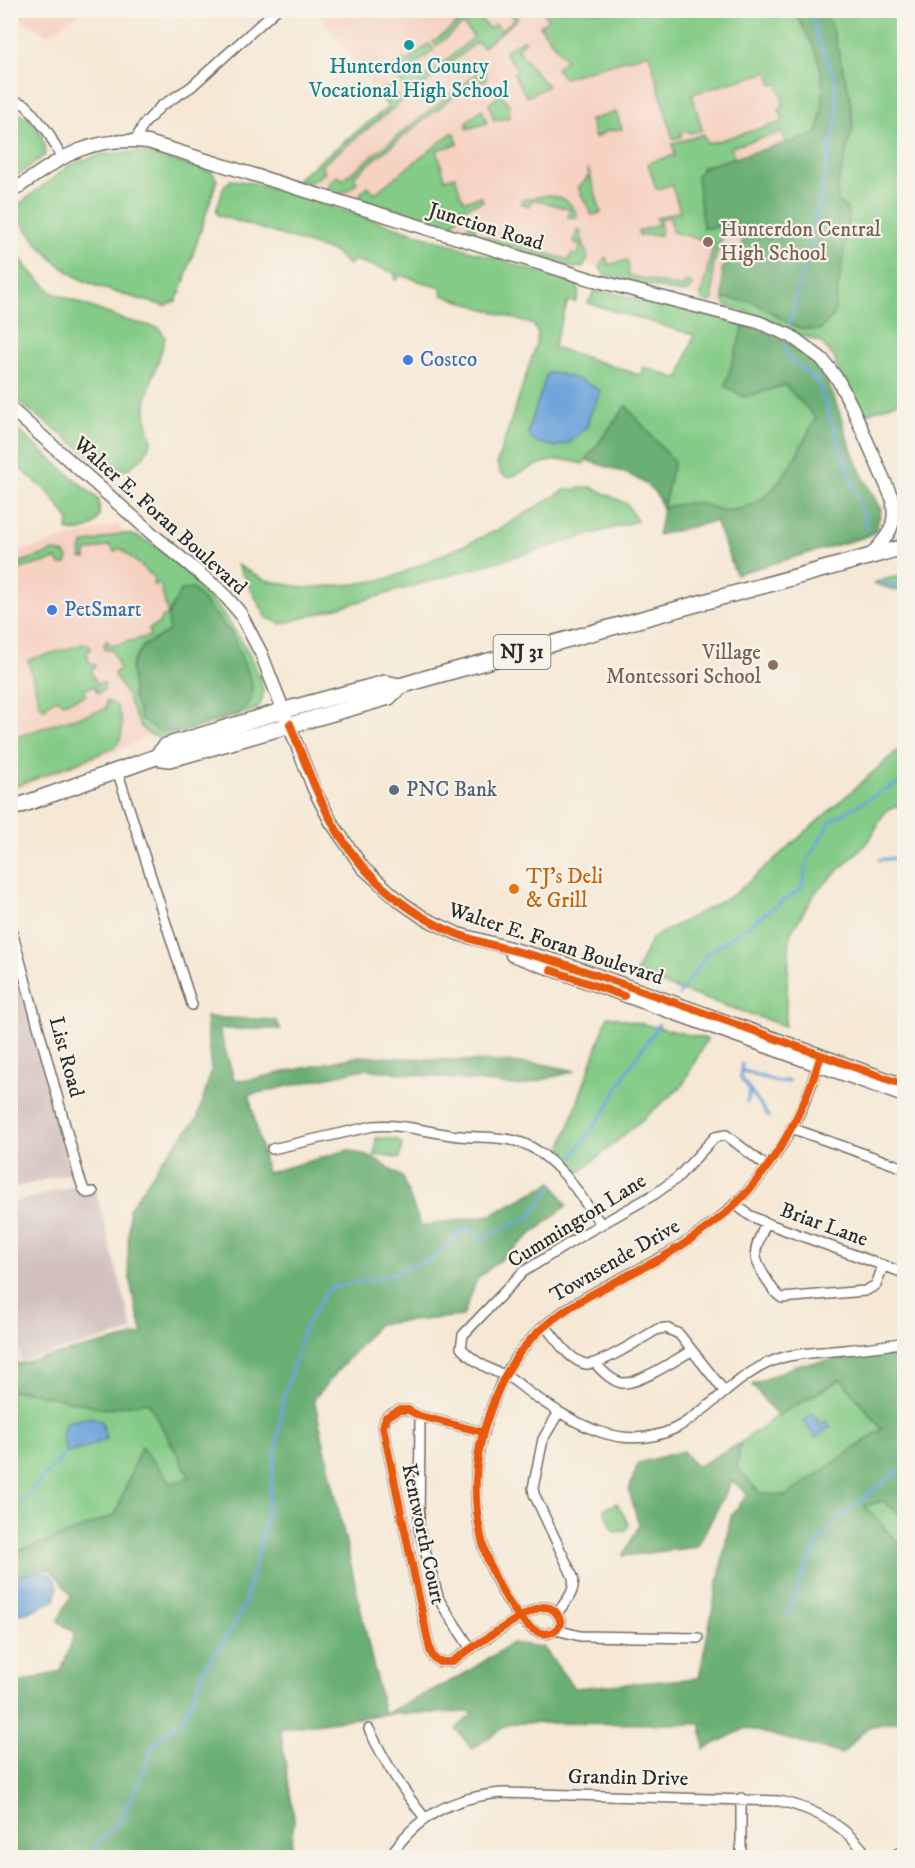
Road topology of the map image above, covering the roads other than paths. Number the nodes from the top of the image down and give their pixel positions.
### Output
1 (276, 10) edge
2 (10, 99) edge
3 (135, 141) junction
4 (61, 158) junction
5 (10, 193) edge
6 (10, 408) edge
7 (892, 498) junction
8 (904, 519) edge
9 (904, 547) edge
10 (869, 557) junction
11 (287, 717) junction
12 (117, 770) junction
13 (10, 808) edge
14 (10, 924) edge
15 (192, 1005) dead end
16 (819, 1059) junction
17 (904, 1085) edge
18 (904, 1096) edge
19 (791, 1128) junction
20 (272, 1149) dead end
21 (766, 1166) junction
22 (904, 1168) edge
23 (93, 1192) dead end
24 (735, 1204) junction
25 (766, 1223) junction
26 (602, 1224) junction
27 (884, 1266) junction
28 (904, 1273) edge
29 (545, 1326) junction
30 (904, 1342) edge
31 (691, 1351) junction
32 (595, 1363) junction
33 (505, 1374) junction
34 (725, 1392) junction
35 (559, 1412) junction
36 (420, 1416) junction
37 (482, 1432) junction
38 (557, 1613) junction
39 (520, 1617) junction
40 (556, 1630) junction
41 (698, 1638) dead end
42 (471, 1649) junction
43 (369, 1729) dead end
44 (741, 1798) junction
45 (425, 1818) junction
46 (904, 1850) edge
47 (389, 1857) edge
48 (741, 1857) edge
49 (868, 1857) edge
50 (890, 1857) edge

1 - 3 street
2 - 4 street
3 - 4 street, Junction Road
3 - 7 street, Junction Road
4 - 5 street, Junction Road
6 - 11 street, Walter E. Foran Boulevard
7 - 8 street, Junction Road
7 - 10 street
9 - 10 highway, NJ 31
10 - 11 highway, NJ 31
11 - 12 highway, NJ 31
11 - 16 street, Walter E. Foran Boulevard
12 - 13 highway, NJ 31
12 - 15 street
14 - 23 street, List Road
16 - 17 street, Walter E. Foran Boulevard
16 - 18 street, Walter E. Foran Boulevard
16 - 19 street, Townsende Drive
19 - 21 street, Townsende Drive
19 - 22 street
20 - 26 street
21 - 24 street, Townsende Drive
21 - 26 street, Cummington Lane
24 - 25 street, Briar Lane
24 - 29 street, Townsende Drive
25 - 27 street, Briar Lane
25 - 27 street
26 - 33 street, Cummington Lane
27 - 28 street, Briar Lane
29 - 32 street
29 - 33 street, Townsende Drive
30 - 34 street
31 - 32 street
31 - 32 street
31 - 34 street
33 - 35 street
33 - 37 street, Townsende Drive
34 - 35 street
35 - 38 street
36 - 37 street, Kentworth Court
36 - 42 street
36 - 42 street, Kentworth Court
37 - 39 street, Townsende Drive
38 - 39 street
38 - 40 street
39 - 40 street, Townsende Drive
39 - 42 street, Kentworth Court
40 - 41 street
43 - 45 street
44 - 45 street, Grandin Drive
44 - 48 street
44 - 49 street, Grandin Drive
45 - 47 street, Grandin Drive
46 - 50 street

